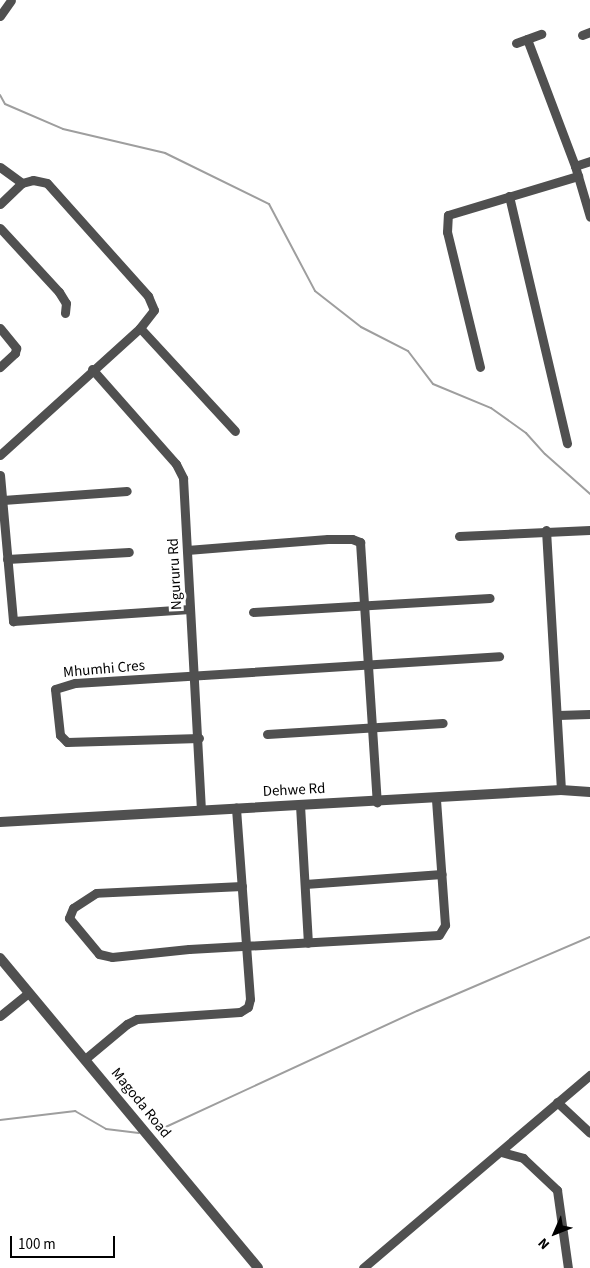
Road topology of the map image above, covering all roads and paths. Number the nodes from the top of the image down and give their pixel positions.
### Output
1 (11, 0) edge
2 (0, 16) edge
3 (541, 34) dead end
4 (527, 39) junction
5 (516, 43) dead end
6 (590, 161) edge
7 (576, 166) junction
8 (0, 167) edge
9 (578, 176) junction
10 (22, 183) junction
11 (508, 196) junction
12 (0, 204) edge
13 (590, 217) edge
14 (0, 228) edge
15 (65, 313) dead end
16 (0, 328) edge
17 (140, 328) junction
18 (480, 367) dead end
19 (0, 368) edge
20 (92, 369) junction
21 (235, 431) dead end
22 (567, 443) dead end
23 (0, 455) edge
24 (0, 475) edge
25 (127, 491) dead end
26 (3, 500) junction
27 (546, 530) junction
28 (590, 530) edge
29 (459, 536) dead end
30 (187, 550) junction
31 (129, 552) dead end
32 (6, 560) junction
33 (490, 598) dead end
34 (365, 607) junction
35 (190, 609) junction
36 (253, 612) dead end
37 (499, 656) dead end
38 (368, 666) junction
39 (194, 676) junction
40 (558, 714) junction
41 (590, 714) edge
42 (443, 723) dead end
43 (374, 728) junction
44 (267, 734) dead end
45 (199, 738) junction
46 (561, 790) junction
47 (590, 792) edge
48 (436, 798) junction
49 (377, 802) junction
50 (300, 805) junction
51 (236, 808) junction
52 (201, 810) junction
53 (0, 822) edge
54 (442, 874) junction
55 (306, 884) junction
56 (242, 886) junction
57 (308, 943) junction
58 (246, 946) junction
59 (0, 958) edge
60 (28, 993) junction
61 (0, 1016) edge
62 (85, 1059) junction
63 (590, 1075) edge
64 (557, 1102) junction
65 (590, 1133) edge
66 (501, 1152) junction
67 (258, 1268) edge
68 (363, 1268) edge
69 (568, 1268) edge

1 - 2 street
3 - 4 street
4 - 5 street
4 - 7 street
6 - 7 street
7 - 9 street
8 - 10 street
9 - 11 street
9 - 13 street
10 - 12 street
10 - 17 street
11 - 18 street
11 - 22 street
14 - 15 street
16 - 19 street
17 - 20 street
17 - 21 street
20 - 23 street
20 - 30 street, Ngururu Rd
24 - 26 street
25 - 26 street
26 - 32 street
27 - 28 street
27 - 29 street
27 - 40 street
30 - 34 street
30 - 35 street, Ngururu Rd
31 - 32 street
32 - 35 street
33 - 34 street
34 - 36 street
34 - 38 street
35 - 39 street, Ngururu Rd
37 - 38 street
38 - 39 street
38 - 43 street
39 - 45 street, Ngururu Rd
39 - 45 street, Mhumhi Cres
40 - 41 street
40 - 46 street
42 - 43 street
43 - 44 street
43 - 49 street
45 - 52 street, Ngururu Rd
46 - 47 street, Dehwe Rd
46 - 48 street, Dehwe Rd
48 - 49 street, Dehwe Rd
48 - 54 street
49 - 50 street, Dehwe Rd
50 - 51 street, Dehwe Rd
50 - 55 street
51 - 52 street, Dehwe Rd
51 - 56 street
52 - 53 street, Dehwe Rd
54 - 55 street
54 - 57 street
55 - 57 street
56 - 58 street
56 - 58 street
57 - 58 street
58 - 62 street
59 - 60 street, Magoda Road
60 - 61 street
60 - 62 street, Magoda Road
62 - 67 street, Magoda Road
63 - 64 street
64 - 65 street
64 - 66 street
66 - 68 street
66 - 69 street

